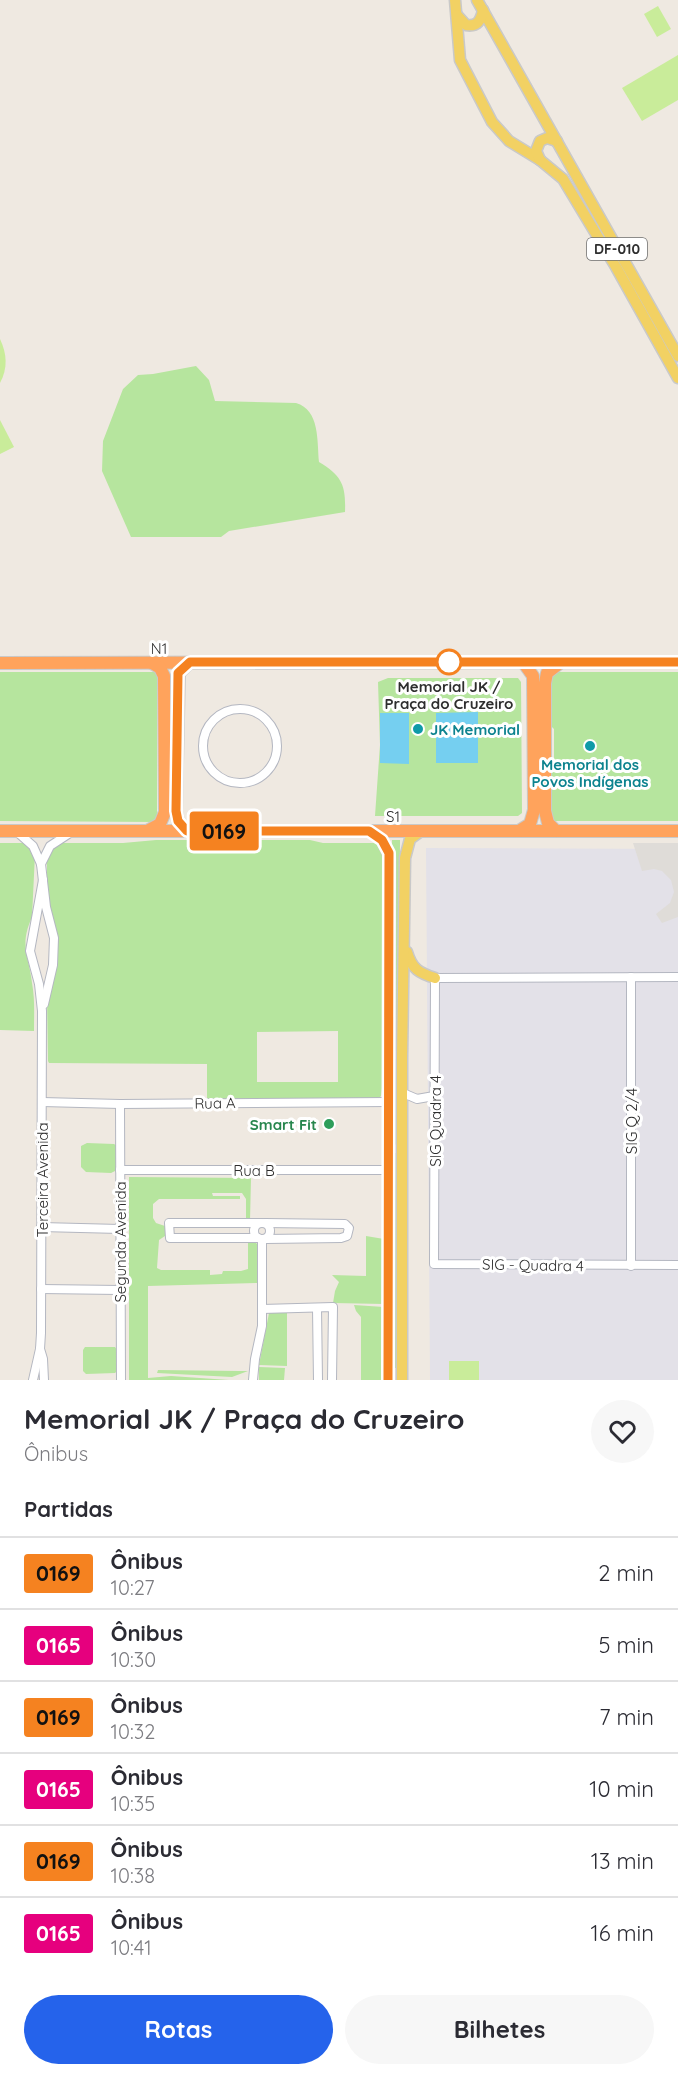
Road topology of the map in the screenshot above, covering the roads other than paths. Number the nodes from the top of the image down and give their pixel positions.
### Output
1 (455, 0) edge
2 (480, 5) edge
3 (457, 14) junction
4 (557, 141) junction
5 (540, 160) junction
6 (678, 356) edge
7 (678, 378) edge
8 (190, 662) junction
9 (524, 662) junction
10 (561, 662) junction
11 (678, 662) edge
12 (0, 663) edge
13 (152, 663) junction
14 (239, 708) joint
15 (0, 831) edge
16 (16, 831) junction
17 (73, 831) junction
18 (148, 831) junction
19 (187, 831) junction
20 (369, 831) junction
21 (421, 831) junction
22 (519, 831) junction
23 (556, 831) junction
24 (678, 831) edge
25 (41, 864) junction
26 (43, 880) junction
27 (35, 923) junction
28 (52, 925) junction
29 (404, 942) junction
30 (53, 966) junction
31 (35, 968) junction
32 (631, 977) junction
33 (678, 977) edge
34 (435, 978) junction
35 (42, 1011) junction
36 (389, 1058) junction
37 (402, 1058) junction
38 (403, 1093) junction
39 (431, 1100) junction
40 (42, 1102) junction
41 (388, 1102) junction
42 (120, 1104) junction
43 (403, 1108) junction
44 (389, 1145) junction
45 (403, 1146) junction
46 (120, 1170) junction
47 (389, 1170) junction
48 (247, 1223) junction
49 (262, 1223) junction
50 (41, 1227) junction
51 (120, 1229) junction
52 (247, 1238) junction
53 (262, 1239) junction
54 (434, 1264) joint
55 (678, 1265) edge
56 (631, 1266) junction
57 (41, 1288) junction
58 (120, 1290) junction
59 (317, 1308) junction
60 (262, 1309) junction
61 (40, 1348) junction
62 (388, 1378) edge
63 (402, 1379) edge
64 (33, 1380) edge
65 (44, 1380) edge
66 (121, 1380) edge
67 (254, 1380) edge
68 (318, 1380) edge
69 (332, 1380) edge

1 - 3 main road, DF-010
2 - 3 main road
2 - 4 main road, DF-010
3 - 5 main road, DF-010
4 - 5 main road
4 - 6 main road, DF-010
5 - 7 main road, DF-010
8 - 9 highway, N1
8 - 13 highway, N1
8 - 19 highway
9 - 10 highway, N1
9 - 22 highway
10 - 11 highway, N1
10 - 23 highway
12 - 13 highway, N1
13 - 18 highway
14 - 14 street
15 - 16 highway, S1
16 - 17 highway, S1
16 - 25 street
17 - 18 highway, S1
17 - 25 street
18 - 19 highway, S1
19 - 20 highway, S1
20 - 21 highway, S1
20 - 36 main road
21 - 22 highway, S1
21 - 29 main road
22 - 23 highway, S1
23 - 24 highway, S1
25 - 26 street
26 - 27 street
26 - 28 street
27 - 28 street
27 - 31 street
28 - 30 street
29 - 34 main road
29 - 37 main road
30 - 31 street
30 - 35 street
31 - 35 street
32 - 33 street
32 - 34 street
32 - 56 street, SIG Q 2/4
34 - 39 street, SIG Quadra 4
35 - 40 street, Terceira Avenida
36 - 37 main road
36 - 41 main road
37 - 38 main road
38 - 39 street
38 - 43 main road
39 - 43 street
39 - 54 street, SIG Quadra 4
40 - 42 street, Rua A
40 - 50 street, Terceira Avenida
41 - 42 street, Rua A
41 - 44 main road
42 - 46 street, Segunda Avenida
43 - 45 main road
44 - 45 main road
44 - 47 main road
45 - 63 main road
46 - 47 street, Rua B
46 - 51 street, Segunda Avenida
47 - 62 main road
48 - 49 street
48 - 52 street
48 - 52 street
49 - 53 street
49 - 53 street
49 - 53 street
50 - 51 street
50 - 57 street, Terceira Avenida
51 - 58 street, Segunda Avenida
52 - 53 street
53 - 60 street
54 - 56 street, SIG - Quadra 4
55 - 56 street, SIG - Quadra 4
57 - 58 street
57 - 61 street, Terceira Avenida
58 - 66 street, Segunda Avenida
59 - 60 street
59 - 68 street
59 - 69 street
60 - 67 street
61 - 64 street, Terceira Avenida
61 - 65 street, Terceira Avenida
62 - 63 main road

